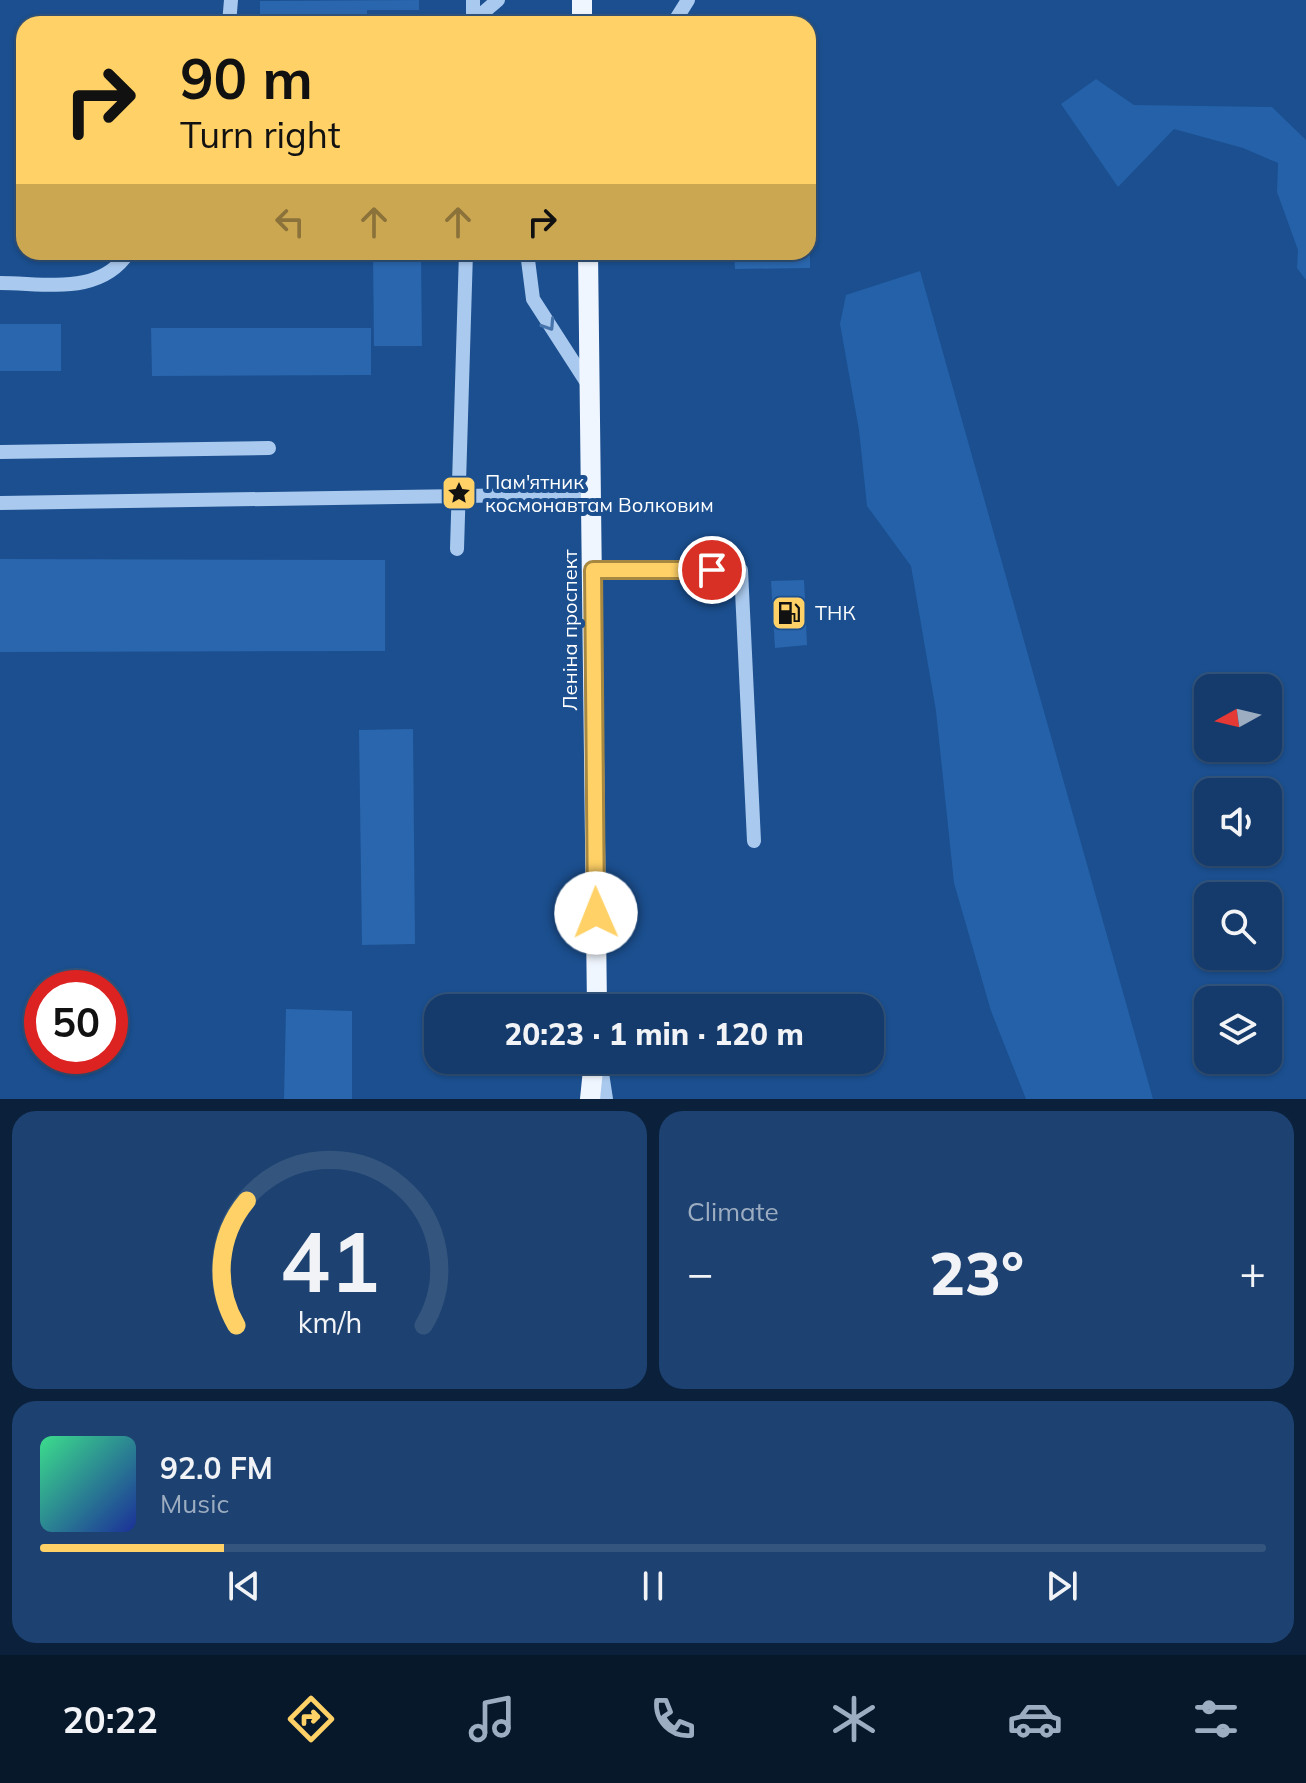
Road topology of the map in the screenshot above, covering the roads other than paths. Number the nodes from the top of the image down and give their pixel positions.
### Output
1 (498, 0) edge
2 (480, 16) edge
3 (122, 260) edge
4 (466, 260) edge
5 (528, 260) edge
6 (588, 260) edge
7 (0, 283) edge
8 (591, 390) junction
9 (269, 448) dead end
10 (0, 452) edge
11 (458, 494) junction
12 (592, 494) junction
13 (0, 503) edge
14 (457, 549) dead end
15 (593, 570) junction
16 (754, 841) dead end
17 (597, 994) edge
18 (594, 1074) edge
19 (600, 1074) edge
20 (590, 1099) edge
21 (606, 1099) edge

1 - 2 street
3 - 7 street
4 - 11 street
5 -> 8 street
6 - 8 main road, Леніна проспект
8 - 12 main road, Леніна проспект
9 - 10 street
11 - 12 street
11 - 13 street
11 - 14 street
12 - 15 main road, Леніна проспект
15 - 16 street
15 - 17 main road, Леніна проспект
18 - 20 main road
19 - 21 street

